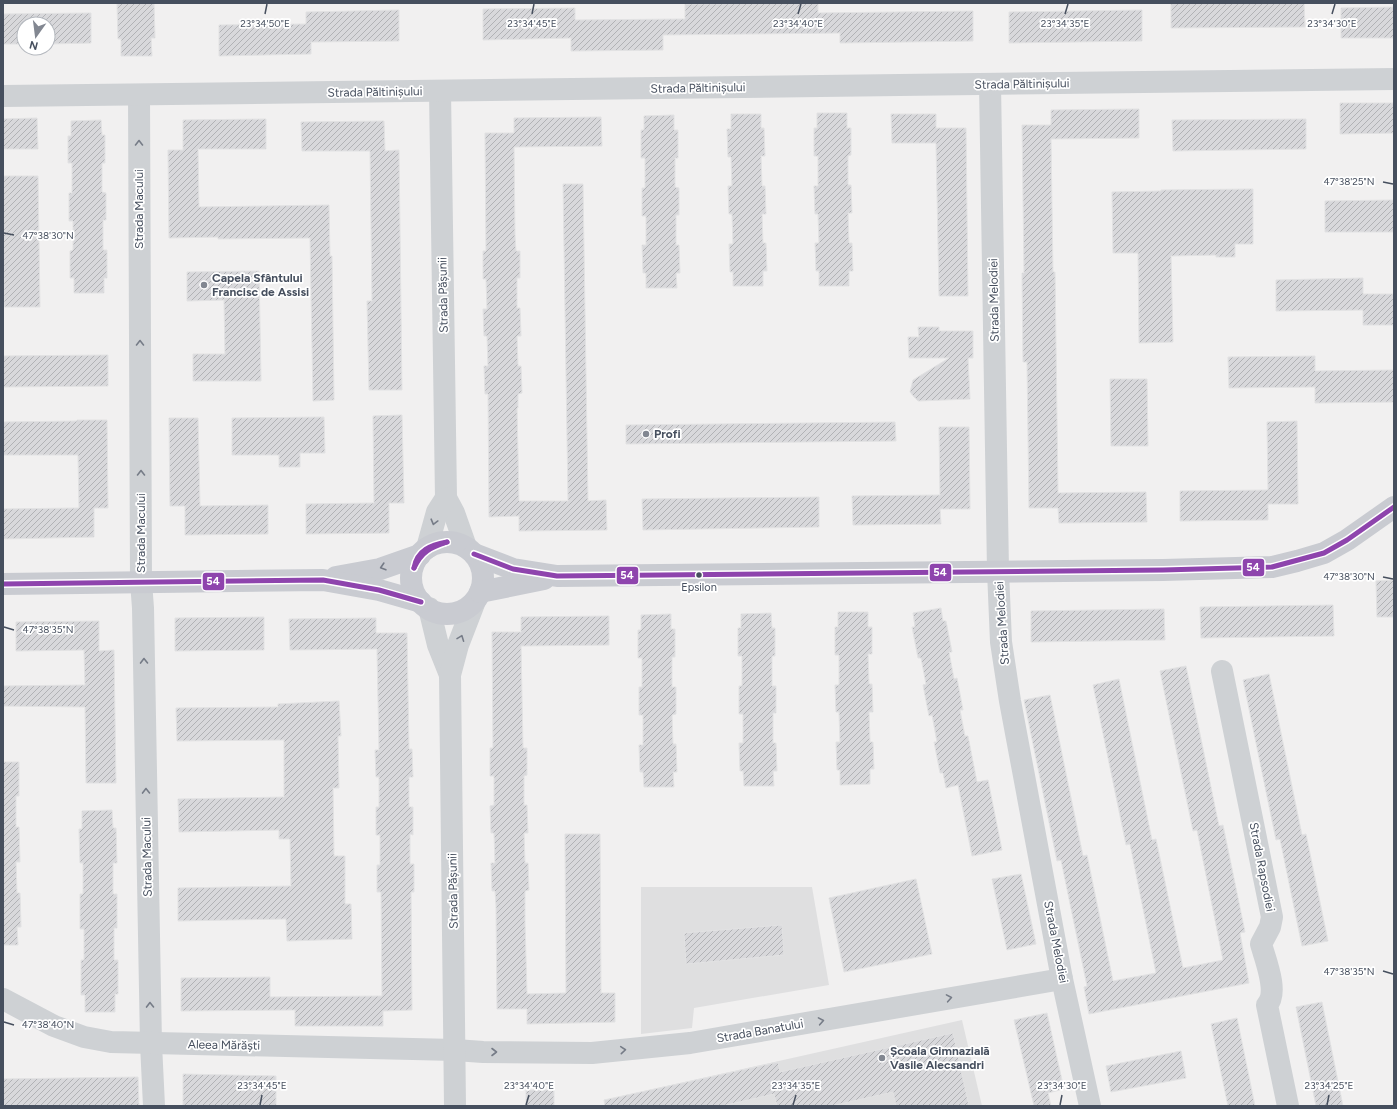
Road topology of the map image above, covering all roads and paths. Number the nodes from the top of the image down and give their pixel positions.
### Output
1 (1394, 79) edge
2 (990, 84) junction
3 (440, 91) junction
4 (139, 95) junction
5 (3, 96) edge
6 (446, 498) junction
7 (1394, 507) edge
8 (470, 551) junction
9 (424, 552) junction
10 (998, 571) junction
11 (557, 576) junction
12 (323, 580) junction
13 (141, 582) junction
14 (3, 584) edge
15 (478, 597) junction
16 (425, 605) junction
17 (1222, 671) dead end
18 (450, 675) junction
19 (1062, 979) junction
20 (3, 999) edge
21 (151, 1044) junction
22 (455, 1050) junction
23 (154, 1106) edge
24 (455, 1106) edge
25 (1090, 1106) edge
26 (1288, 1106) edge

1 - 2 street, Strada Păltinișului
2 - 3 street, Strada Păltinișului
2 - 10 street, Strada Melodiei
3 - 4 street, Strada Păltinișului
3 - 6 street, Strada Pășunii
4 - 5 street, Strada Păltinișului
13 -> 4 street, Strada Macului
6 - 8 street, Strada Pășunii
6 -> 9 street
7 - 10 main road
8 - 9 main road
8 - 11 main road
8 - 15 main road
9 -> 12 main road
9 - 16 main road
10 - 11 main road
10 - 19 street, Strada Melodiei
11 - 15 main road
12 - 13 main road
12 - 16 main road
13 - 14 main road
21 -> 13 street, Strada Macului
15 - 16 main road
18 -> 15 street, Strada Pășunii
16 - 18 street, Strada Pășunii
17 - 26 street, Strada Rapsodiei
18 - 22 street, Strada Pășunii
22 -> 19 street, Strada Banatului
19 - 25 street, Strada Melodiei
20 - 21 street, Aleea Mărăști
21 - 22 street, Aleea Mărăști
21 - 23 street, Strada Macului
22 - 24 street, Strada Pășunii

